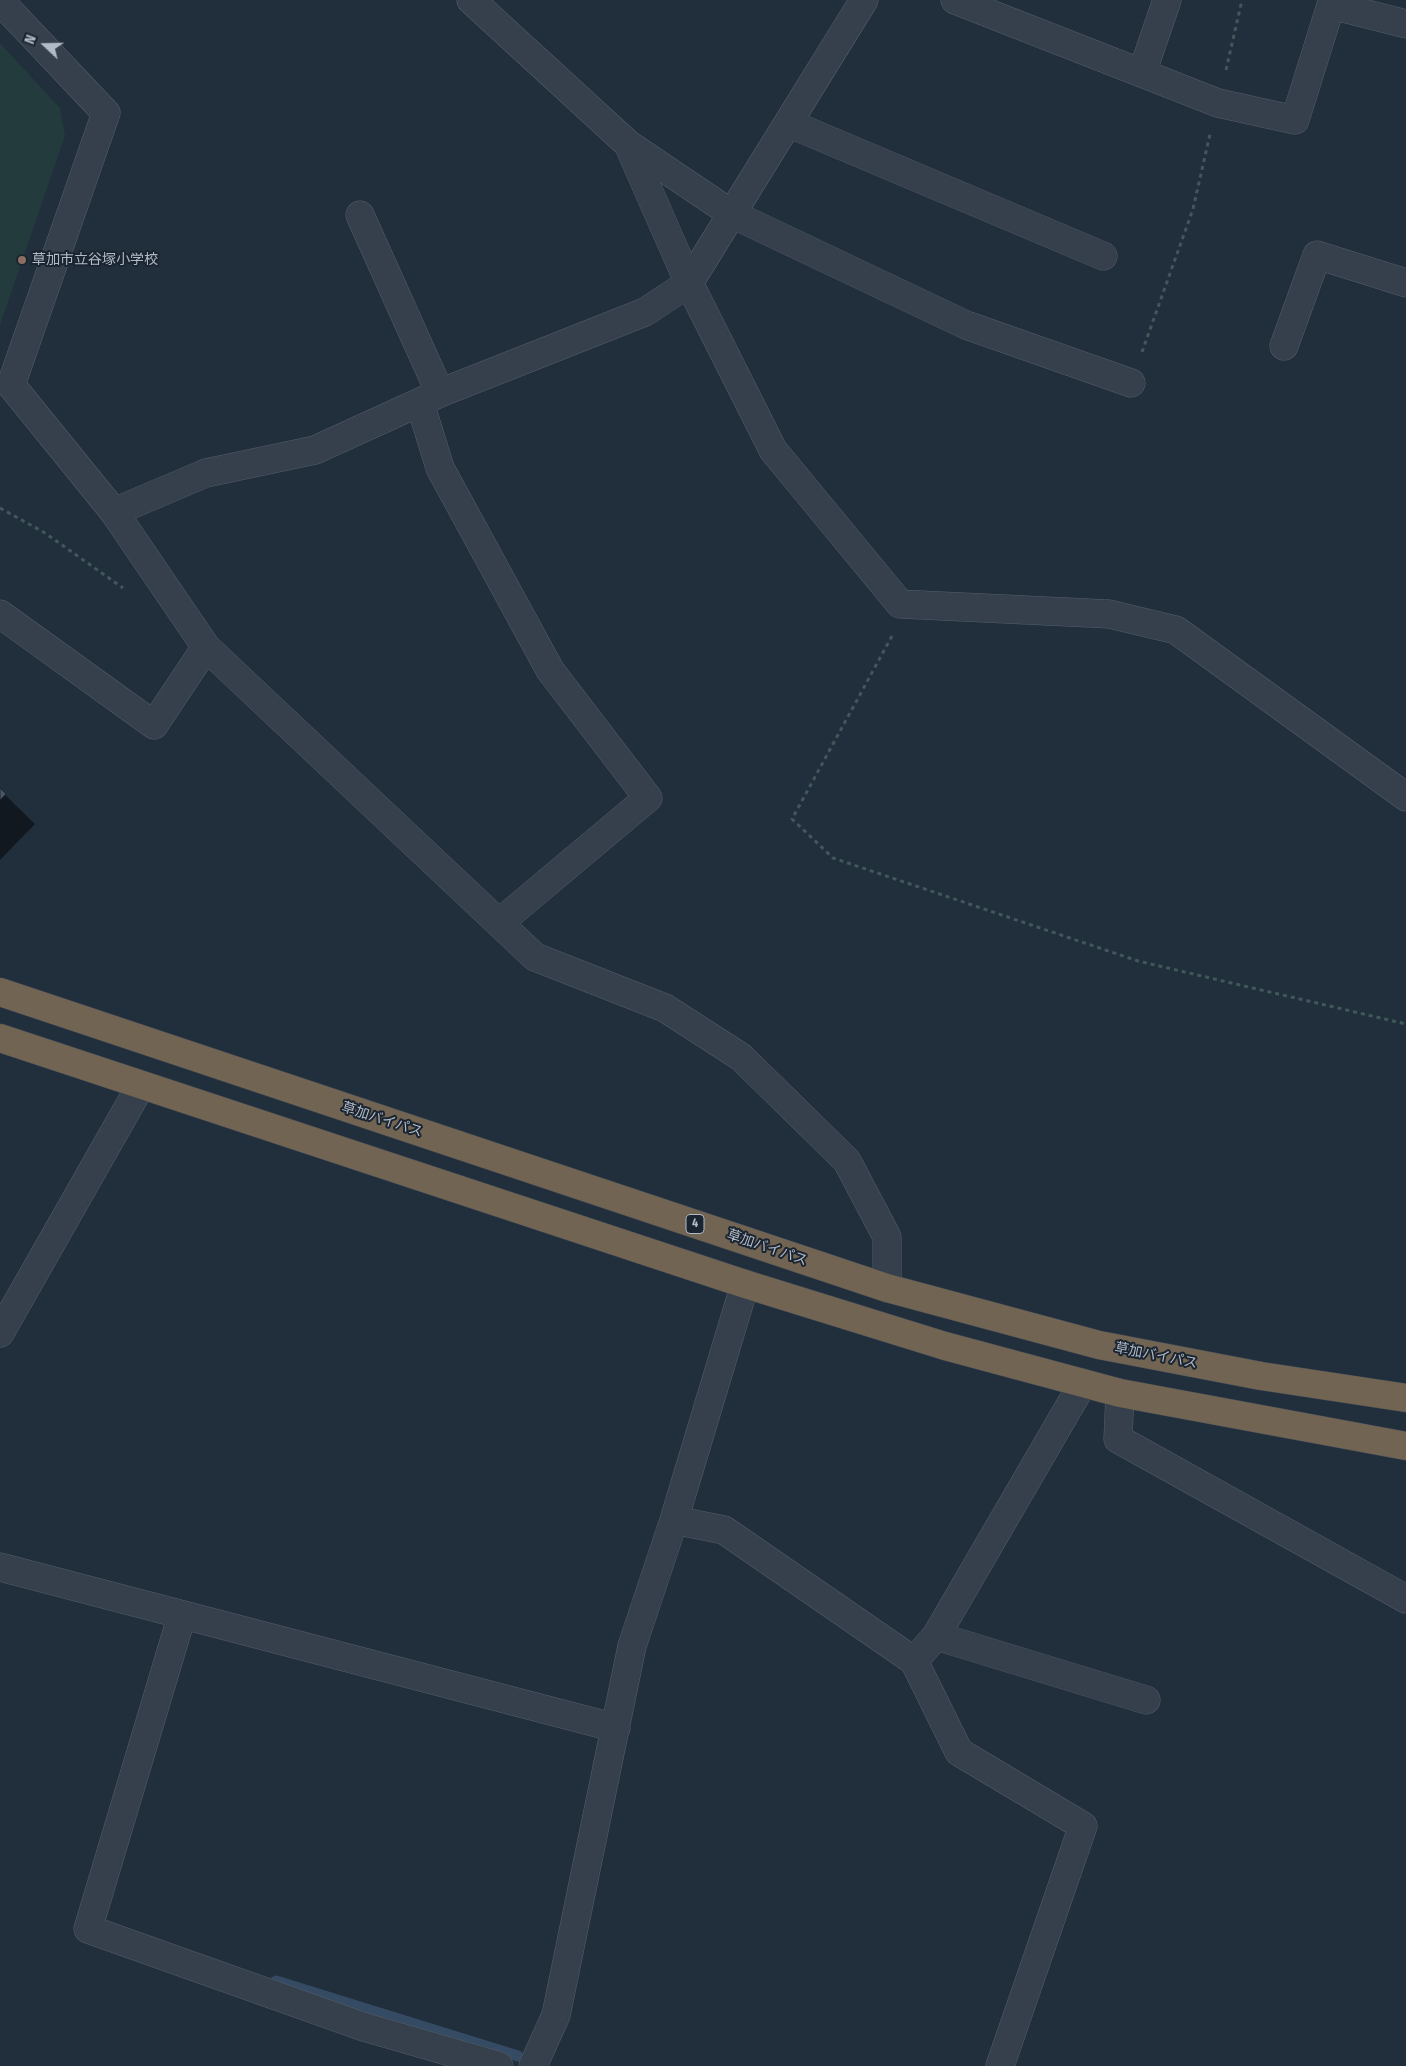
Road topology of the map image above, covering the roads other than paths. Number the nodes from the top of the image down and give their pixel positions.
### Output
1 (471, 0) edge
2 (864, 0) edge
3 (955, 0) edge
4 (1167, 0) edge
5 (0, 1) edge
6 (1406, 24) edge
7 (1142, 73) junction
8 (788, 123) junction
9 (628, 144) junction
10 (732, 214) junction
11 (360, 215) dead end
12 (1103, 256) dead end
13 (689, 283) junction
14 (1406, 283) edge
15 (1284, 346) dead end
16 (1130, 383) road end
17 (430, 398) junction
18 (114, 512) junction
19 (0, 614) edge
20 (206, 647) junction
21 (1406, 797) edge
22 (499, 923) junction
23 (0, 992) edge
24 (0, 1038) edge
25 (141, 1085) junction
26 (745, 1284) junction
27 (887, 1288) junction
28 (0, 1334) edge
29 (1083, 1383) junction
30 (1120, 1393) junction
31 (1406, 1398) edge
32 (1406, 1446) edge
33 (674, 1520) junction
34 (0, 1567) edge
35 (1406, 1598) edge
36 (182, 1615) junction
37 (936, 1636) junction
38 (914, 1661) junction
39 (1146, 1700) dead end
40 (616, 1728) junction
41 (499, 2066) edge
42 (533, 2066) edge
43 (1000, 2066) edge

1 - 9 street
2 - 8 street
3 - 7 street
4 - 7 street
5 - 18 street
6 - 7 street
8 - 10 street
8 - 12 street
9 - 10 street
9 - 13 street
10 - 13 street
10 - 16 street
11 - 17 street
13 - 17 street
13 - 21 street
14 - 15 street
17 - 18 street
17 - 22 street
18 - 20 street
19 - 20 street
20 - 22 street
22 - 27 street
23 - 27 highway, 草加バイパス / 4
24 - 25 highway
25 - 26 highway
25 - 28 street
26 - 29 highway
26 - 33 street
27 - 31 highway, 草加バイパス / 4
29 - 30 highway
29 - 37 street
30 - 32 highway
30 - 35 street
33 - 38 street
33 - 40 street
34 - 36 street
36 - 40 street
36 - 41 street
37 - 38 street
37 - 39 street
38 - 43 street
40 - 42 street

